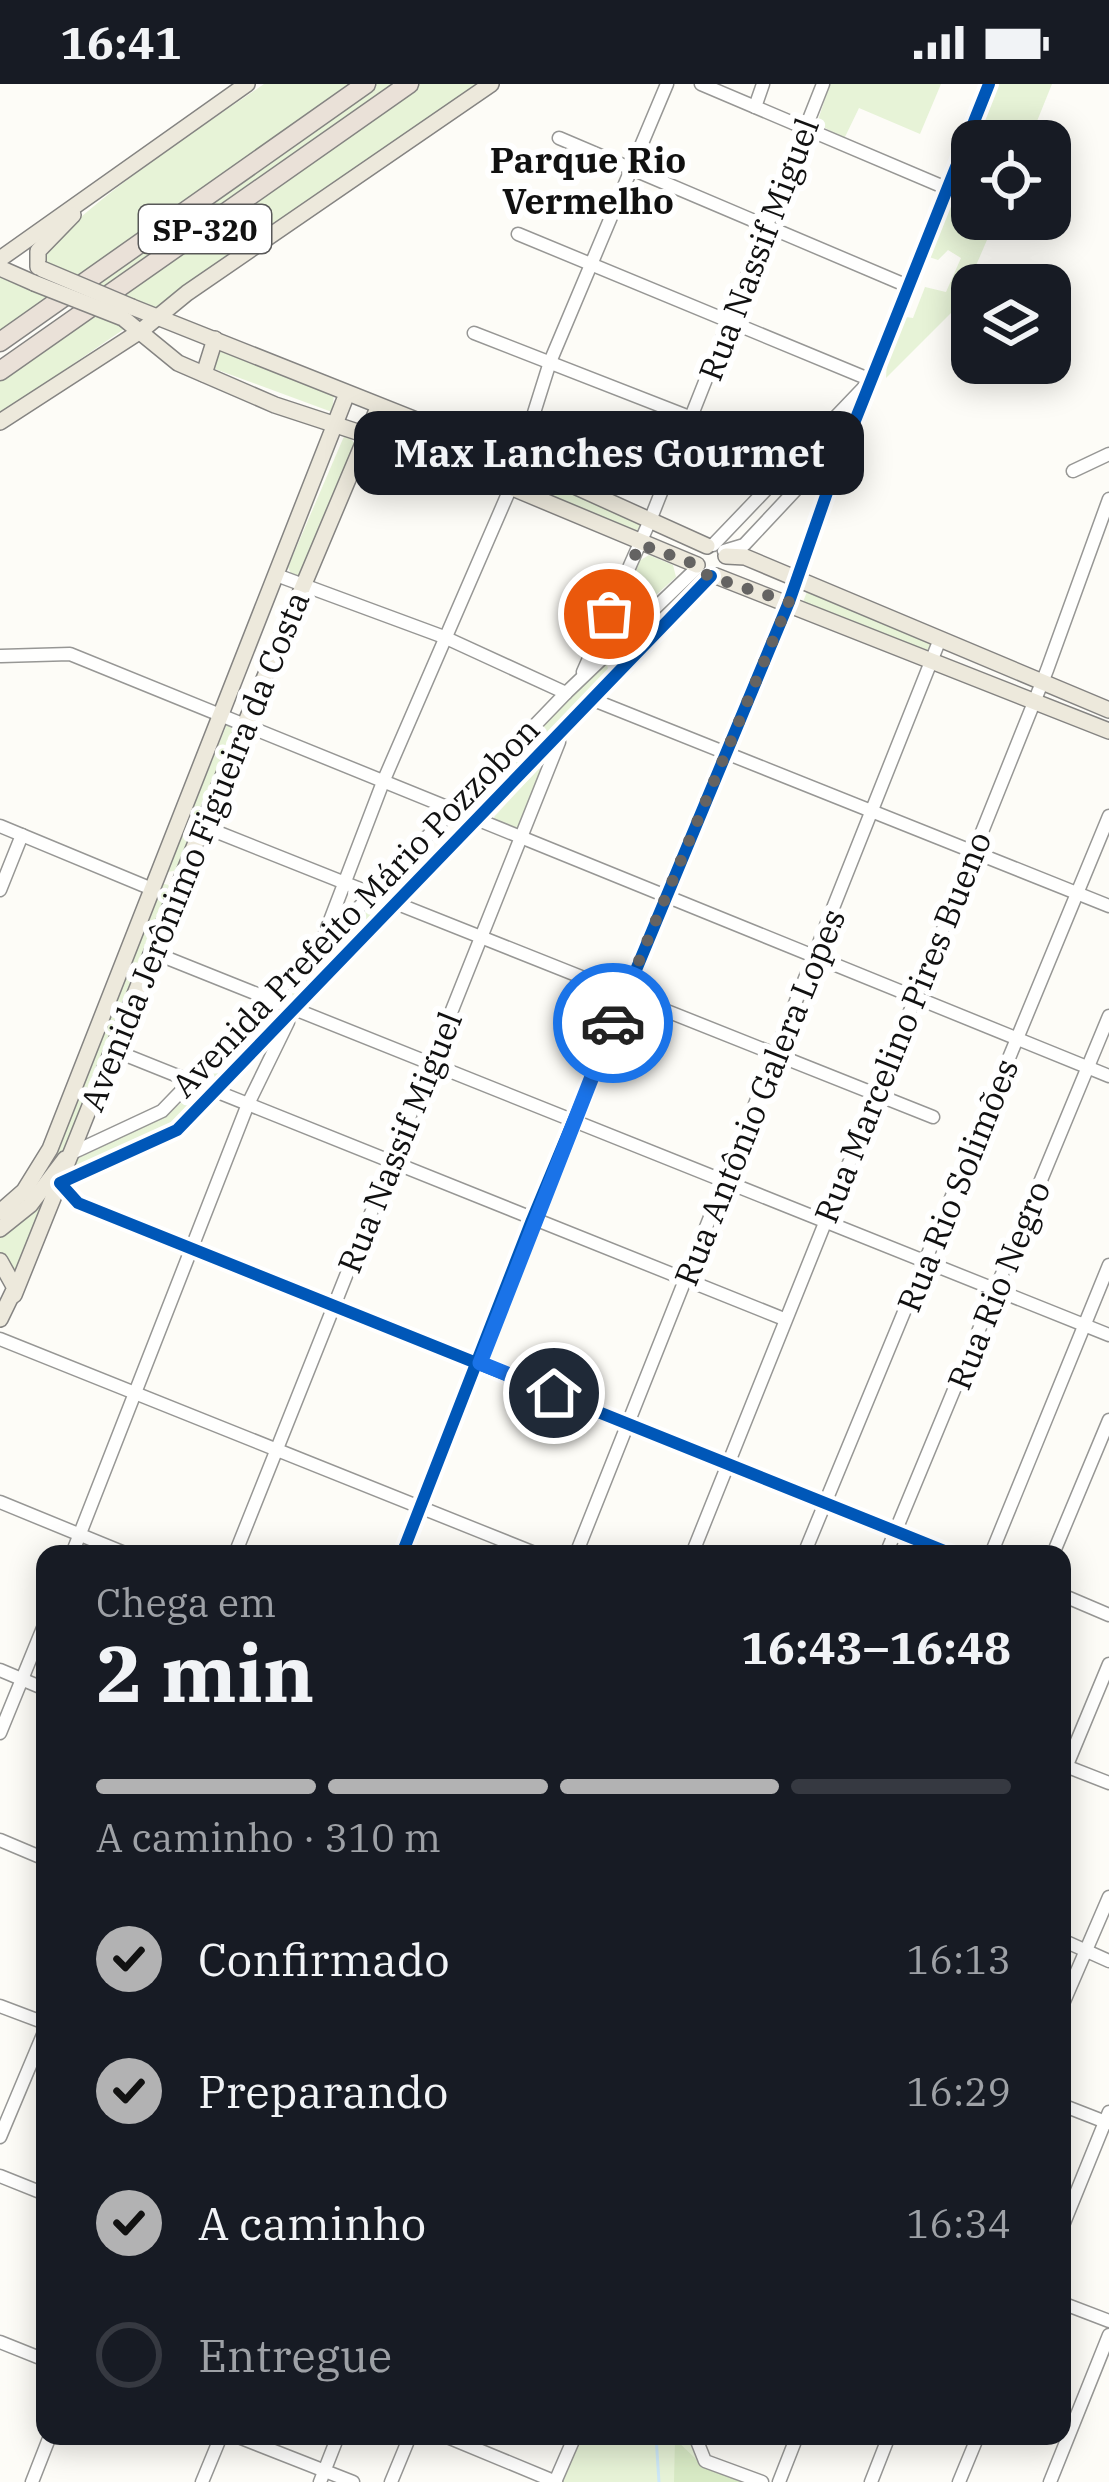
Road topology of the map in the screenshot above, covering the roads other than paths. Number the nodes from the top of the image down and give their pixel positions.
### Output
1 (247, 84) edge
2 (366, 84) edge
3 (409, 84) edge
4 (491, 84) edge
5 (667, 84) edge
6 (701, 84) edge
7 (763, 84) edge
8 (823, 84) edge
9 (989, 84) edge
10 (755, 106) junction
11 (804, 128) junction
12 (559, 139) dead end
13 (633, 169) junction
14 (114, 176) junction
15 (947, 190) junction
16 (951, 191) edge
17 (765, 226) junction
18 (518, 234) dead end
19 (2, 258) edge
20 (590, 264) junction
21 (38, 273) junction
22 (910, 287) junction
23 (728, 321) junction
24 (150, 325) junction
25 (474, 333) dead end
26 (215, 339) junction
27 (0, 342) edge
28 (550, 362) junction
29 (0, 371) edge
30 (204, 374) junction
31 (871, 380) junction
32 (346, 395) junction
33 (378, 408) junction
34 (692, 418) junction
35 (0, 422) edge
36 (336, 426) junction
37 (850, 431) junction
38 (366, 436) junction
39 (1109, 454) edge
40 (519, 461) junction
41 (791, 462) junction
42 (810, 470) junction
43 (1073, 471) dead end
44 (831, 481) junction
45 (510, 489) junction
46 (1109, 499) edge
47 (651, 518) junction
48 (640, 544) junction
49 (718, 550) junction
50 (705, 571) junction
51 (279, 576) junction
52 (796, 580) junction
53 (301, 585) junction
54 (789, 602) junction
55 (444, 638) junction
56 (940, 639) junction
57 (601, 649) junction
58 (0, 656) edge
59 (931, 660) junction
60 (621, 665) junction
61 (1041, 683) junction
62 (566, 693) junction
63 (591, 699) junction
64 (1034, 701) junction
65 (1109, 710) edge
66 (222, 717) junction
67 (243, 727) junction
68 (563, 730) junction
69 (1109, 730) edge
70 (724, 753) junction
71 (383, 782) junction
72 (456, 810) junction
73 (873, 814) junction
74 (1109, 816) edge
75 (478, 821) junction
76 (0, 826) edge
77 (202, 826) junction
78 (22, 835) junction
79 (519, 840) junction
80 (973, 852) junction
81 (344, 879) junction
82 (154, 882) junction
83 (179, 884) junction
84 (0, 890) edge
85 (376, 891) junction
86 (1079, 894) junction
87 (665, 897) junction
88 (399, 901) junction
89 (1109, 907) edge
90 (481, 936) junction
91 (152, 952) junction
92 (318, 952) junction
93 (815, 957) junction
94 (625, 994) junction
95 (915, 999) junction
96 (269, 1000) junction
97 (294, 1010) junction
98 (1109, 1016) edge
99 (1016, 1040) junction
100 (113, 1050) junction
101 (777, 1054) junction
102 (430, 1065) junction
103 (1087, 1067) junction
104 (1109, 1076) edge
105 (192, 1082) junction
106 (216, 1090) junction
107 (875, 1094) junction
108 (248, 1104) junction
109 (933, 1117) dead end
110 (572, 1122) junction
111 (72, 1153) junction
112 (394, 1160) junction
113 (60, 1183) junction
114 (723, 1183) junction
115 (0, 1211) edge
116 (532, 1220) junction
117 (824, 1223) junction
118 (0, 1229) edge
119 (194, 1249) junction
120 (0, 1261) edge
121 (925, 1263) junction
122 (1109, 1265) edge
123 (686, 1279) junction
124 (996, 1292) junction
125 (333, 1306) junction
126 (8, 1307) edge
127 (784, 1319) junction
128 (1085, 1325) junction
129 (1109, 1335) edge
130 (0, 1338) edge
131 (480, 1363) junction
132 (134, 1394) junction
133 (1109, 1420) edge
134 (628, 1424) junction
135 (276, 1450) junction
136 (728, 1465) junction
137 (0, 1502) edge
138 (826, 1503) junction
139 (421, 1508) junction
140 (895, 1532) junction
141 (80, 1534) junction
142 (76, 1545) edge
143 (106, 1545) edge
144 (239, 1545) edge
145 (406, 1545) edge
146 (514, 1545) edge
147 (580, 1545) edge
148 (696, 1545) edge
149 (808, 1545) edge
150 (890, 1545) edge
151 (929, 1545) edge
152 (995, 1545) edge
153 (1057, 1545) edge
154 (1071, 1599) edge
155 (1109, 1615) edge
156 (36, 1646) edge
157 (1109, 1664) edge
158 (0, 1670) edge
159 (23, 1679) junction
160 (36, 1685) edge
161 (0, 1733) edge
162 (1071, 1753) edge
163 (1071, 1771) edge
164 (1109, 1783) edge
165 (0, 1840) edge
166 (36, 1855) edge
167 (1109, 1897) edge
168 (1071, 1944) edge
169 (1084, 1950) junction
170 (1109, 1961) edge
171 (1071, 1983) edge
172 (0, 2006) edge
173 (36, 2023) edge
174 (36, 2049) edge
175 (1071, 2108) edge
176 (1108, 2119) edge
177 (0, 2137) edge
178 (0, 2176) edge
179 (36, 2190) edge
180 (1071, 2207) edge
181 (1071, 2306) edge
182 (1109, 2321) edge
183 (1109, 2335) edge
184 (0, 2342) edge
185 (36, 2356) edge
186 (1071, 2430) edge
187 (46, 2445) edge
188 (217, 2445) edge
189 (255, 2445) edge
190 (334, 2445) edge
191 (406, 2445) edge
192 (467, 2445) edge
193 (571, 2445) edge
194 (696, 2445) edge
195 (793, 2445) edge
196 (885, 2445) edge
197 (974, 2445) edge
198 (1065, 2445) edge
199 (322, 2476) edge
200 (32, 2482) edge
201 (202, 2482) edge
202 (352, 2482) edge
203 (391, 2482) edge
204 (555, 2482) edge
205 (762, 2482) edge
206 (779, 2482) edge
207 (871, 2482) edge
208 (959, 2482) edge
209 (1050, 2482) edge

1 - 14 main road
2 - 27 highway, SP-320
3 - 29 highway, SP-320
4 - 24 main road
5 - 13 street
6 - 10 street
7 - 10 street
8 - 11 street, Rua Nassif Miguel
9 - 15 street
10 - 11 street
11 - 15 street
11 - 17 street, Rua Nassif Miguel
12 - 13 street
13 - 17 street
13 - 20 street
14 - 19 main road
14 - 21 main road
15 - 16 street
15 - 22 street
17 - 22 street
17 - 23 street, Rua Nassif Miguel
18 - 20 street
19 - 21 main road
20 - 23 street
20 - 28 street
21 - 24 main road, bridge
22 - 31 street
23 - 31 street
23 - 34 street, Rua Nassif Miguel
24 - 26 main road
24 - 30 main road
24 - 35 main road
25 - 28 street
26 - 30 main road
26 - 32 main road
28 - 34 street
28 - 40 street
30 - 36 main road
31 - 37 street
31 - 41 street
32 - 33 main road
32 - 36 main road, Avenida Jerônimo Figueira da Costa
33 - 38 main road, Avenida Jerônimo Figueira da Costa
33 - 40 main road
34 - 41 street
34 - 47 street, Rua Nassif Miguel
36 - 38 main road
36 - 51 main road, Avenida Jerônimo Figueira da Costa
37 - 42 street
37 - 44 street
38 - 45 main road
38 - 53 main road, Avenida Jerônimo Figueira da Costa
39 - 43 street
40 - 45 street
40 - 47 main road
41 - 42 street
41 - 49 street
42 - 44 street
42 - 49 street
44 - 52 street
45 - 48 main road
45 - 55 street
46 - 61 street, Rua Marcelino Pires Bueno
47 - 48 street, Rua Nassif Miguel
47 - 49 main road
48 - 50 main road
48 - 57 street, Rua Nassif Miguel
49 - 50 main road
49 - 50 main road
49 - 52 main road
50 - 54 main road
50 - 57 street, Avenida Prefeito Mário Pozzobon
50 - 60 street, Avenida Prefeito Mário Pozzobon
51 - 53 street
51 - 66 main road, Avenida Jerônimo Figueira da Costa
52 - 54 street
52 - 56 main road
53 - 55 street
53 - 67 main road, Avenida Jerônimo Figueira da Costa
54 - 59 main road
54 - 70 street
55 - 62 street
55 - 71 street
56 - 59 street, Rua Antônio Galera Lopes
56 - 61 main road
57 - 60 street
57 - 62 street, Avenida Prefeito Mário Pozzobon
58 - 66 street
59 - 64 main road
59 - 73 street, Rua Antônio Galera Lopes
60 - 63 street, Avenida Prefeito Mário Pozzobon
61 - 64 street, Rua Marcelino Pires Bueno
61 - 65 main road
62 - 72 street, Avenida Prefeito Mário Pozzobon
63 - 68 street, Avenida Prefeito Mário Pozzobon
63 - 70 street
64 - 69 main road
64 - 80 street, Rua Marcelino Pires Bueno
66 - 67 street
66 - 82 main road, Avenida Jerônimo Figueira da Costa
67 - 71 street
67 - 77 main road, Avenida Jerônimo Figueira da Costa
68 - 75 street, Avenida Prefeito Mário Pozzobon
68 - 79 street, Rua Nassif Miguel
70 - 73 street
70 - 87 street
71 - 72 street
71 - 81 street
72 - 75 street
72 - 85 street, Avenida Prefeito Mário Pozzobon
73 - 80 street
73 - 93 street, Rua Antônio Galera Lopes
74 - 86 street, Rua Rio Solimões
75 - 79 street
75 - 88 street, Avenida Prefeito Mário Pozzobon
76 - 78 street
77 - 81 street
77 - 83 main road, Avenida Jerônimo Figueira da Costa
78 - 82 street
78 - 84 street
79 - 87 street
79 - 90 street, Rua Nassif Miguel
80 - 86 street
80 - 95 street, Rua Marcelino Pires Bueno
81 - 85 street
81 - 92 street
82 - 83 main road
82 - 115 main road, Avenida Jerônimo Figueira da Costa
83 - 91 main road, Avenida Jerônimo Figueira da Costa
85 - 88 street
85 - 92 street, Avenida Prefeito Mário Pozzobon
86 - 89 street
86 - 99 street, Rua Rio Solimões
87 - 93 street
87 - 94 street
88 - 90 street
88 - 97 street, Avenida Prefeito Mário Pozzobon
90 - 94 street
90 - 102 street, Rua Nassif Miguel
91 - 96 street
91 - 100 main road, Avenida Jerônimo Figueira da Costa
92 - 96 street, Avenida Prefeito Mário Pozzobon
93 - 95 street
93 - 101 street, Rua Antônio Galera Lopes
94 - 101 street
94 - 110 street
95 - 99 street
95 - 107 street, Rua Marcelino Pires Bueno
96 - 97 street
96 - 105 street, Avenida Prefeito Mário Pozzobon
97 - 102 street
97 - 106 street, Avenida Prefeito Mário Pozzobon
97 - 108 street
98 - 103 street, Rua Rio Negro
99 - 103 street
99 - 121 street, Rua Rio Solimões
100 - 105 street
100 - 111 main road, Avenida Jerônimo Figueira da Costa
101 - 107 street
101 - 114 street, Rua Antônio Galera Lopes
102 - 110 street
102 - 112 street, Rua Nassif Miguel
103 - 104 street
103 - 124 street, Rua Rio Negro
105 - 106 street
105 - 111 street, Avenida Prefeito Mário Pozzobon
106 - 108 street
106 - 113 street, Avenida Prefeito Mário Pozzobon
107 - 109 street
107 - 117 street, Rua Marcelino Pires Bueno
108 - 112 street
108 - 119 street
110 - 114 street
110 - 116 street
111 - 113 main road, Avenida Jerônimo Figueira da Costa
111 - 118 main road, Avenida Prefeito Mário Pozzobon
112 - 116 street
112 - 125 street, Rua Nassif Miguel
113 - 119 street
113 - 126 main road, Avenida Jerônimo Figueira da Costa
114 - 117 street
114 - 123 street, Rua Antônio Galera Lopes
116 - 123 street
116 - 131 street
117 - 121 street
117 - 127 street, Rua Marcelino Pires Bueno
119 - 125 street
119 - 132 street
120 - 126 main road
121 - 124 street
121 - 138 street, Rua Rio Solimões
122 - 128 street
123 - 127 street
123 - 134 street, Rua Antônio Galera Lopes
124 - 128 street
124 - 140 street, Rua Rio Negro
125 - 131 street
125 - 135 street, Rua Nassif Miguel
126 - 130 main road, Avenida Jerônimo Figueira da Costa
127 - 136 street, Rua Marcelino Pires Bueno
128 - 129 street
128 - 152 street
130 - 132 street
131 - 134 street
131 - 139 street
132 - 135 street
132 - 141 street
133 - 153 street
134 - 136 street
134 - 147 street, Rua Antônio Galera Lopes
135 - 139 street
135 - 144 street, Rua Nassif Miguel
136 - 138 street
136 - 148 street, Rua Marcelino Pires Bueno
137 - 141 street
138 - 140 street
138 - 149 street, Rua Rio Solimões
139 - 145 street
139 - 146 street
140 - 150 street, Rua Rio Negro
140 - 151 street
141 - 142 street
141 - 143 street
154 - 155 street
156 - 159 street
157 - 162 street
158 - 159 street
159 - 160 street
159 - 161 street
163 - 164 street
165 - 166 street
167 - 169 street
168 - 169 street
169 - 170 street
169 - 171 street
172 - 173 street
174 - 177 street
175 - 176 street
176 - 180 street
178 - 179 street
181 - 182 street
183 - 186 street
184 - 185 street
187 - 200 street
188 - 201 street
189 - 199 street
190 - 199 street
191 - 203 street
192 - 204 street
193 - 204 street
194 - 205 street
195 - 206 street
196 - 207 street
197 - 208 street
198 - 209 street
199 - 202 street

